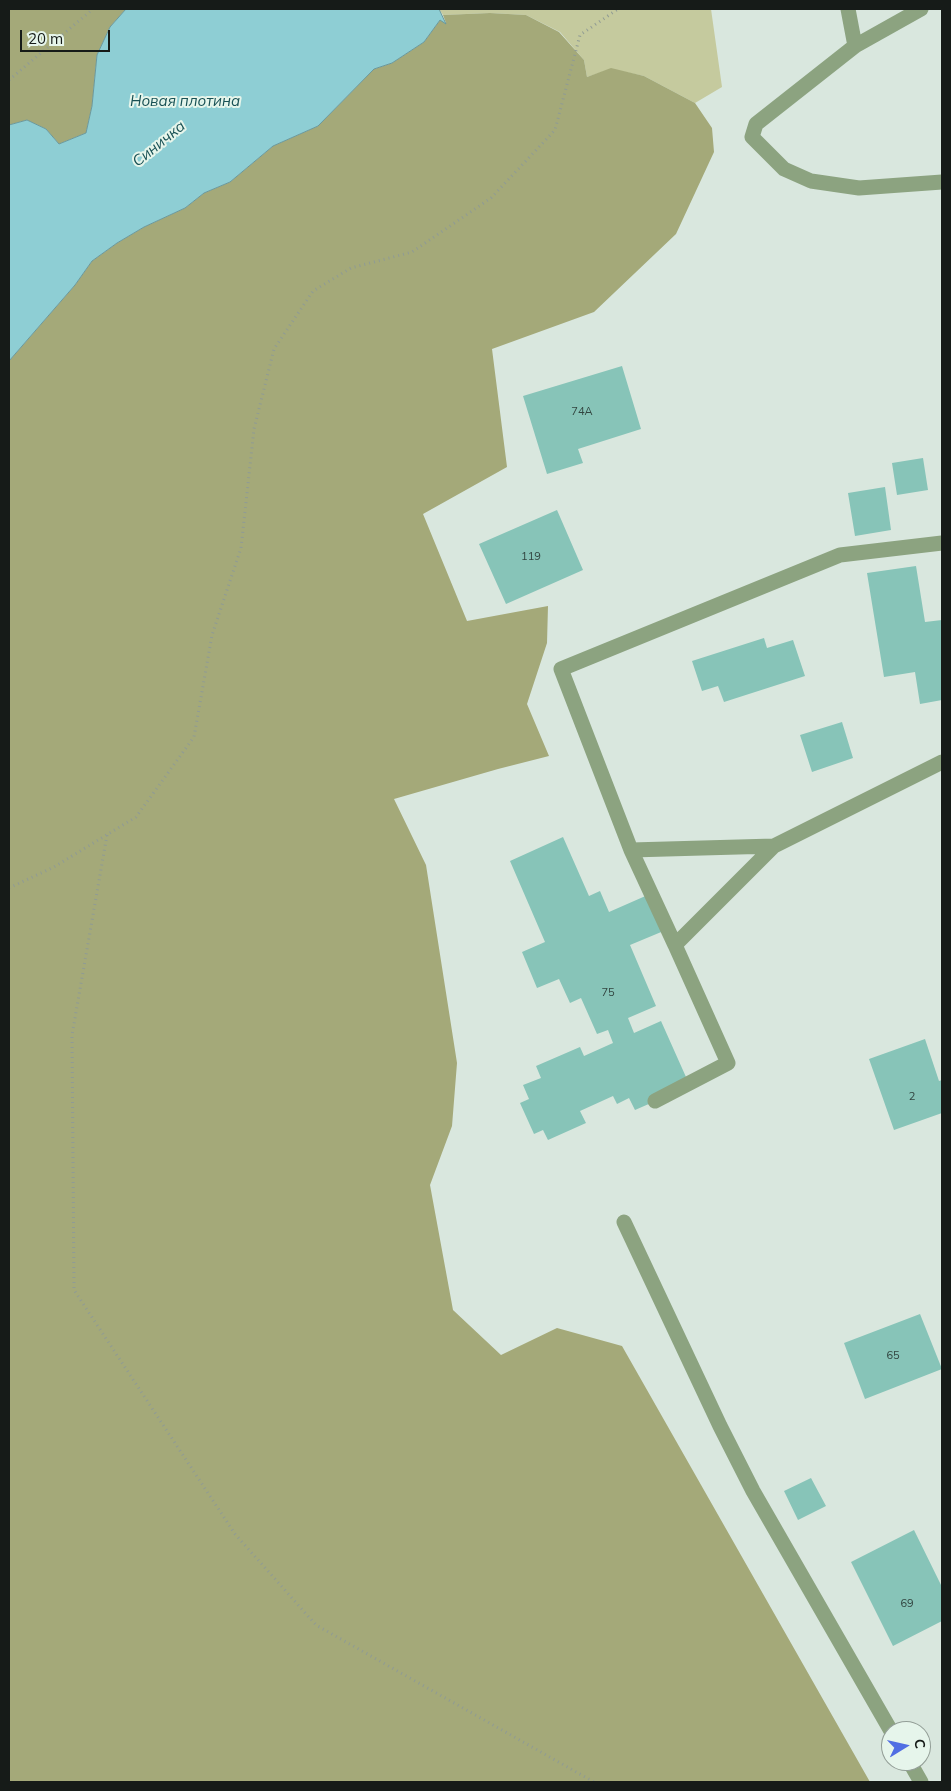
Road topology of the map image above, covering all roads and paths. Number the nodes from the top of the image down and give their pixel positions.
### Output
1 (93, 9) edge
2 (618, 9) edge
3 (848, 9) edge
4 (921, 9) edge
5 (854, 46) junction
6 (9, 80) edge
7 (942, 182) edge
8 (942, 544) edge
9 (942, 762) edge
10 (107, 835) junction
11 (774, 846) junction
12 (631, 850) junction
13 (9, 888) edge
14 (676, 945) junction
15 (655, 1101) dead end
16 (624, 1222) dead end
17 (886, 1721) edge
18 (915, 1771) edge
19 (594, 1782) edge
20 (921, 1782) edge

1 - 6 path
2 - 10 path
3 - 5 lane
4 - 5 lane
5 - 7 lane
8 - 12 lane
9 - 11 lane
10 - 13 path
10 - 19 path
11 - 12 lane
11 - 14 lane
12 - 14 lane
14 - 15 lane
16 - 17 lane
18 - 20 lane

